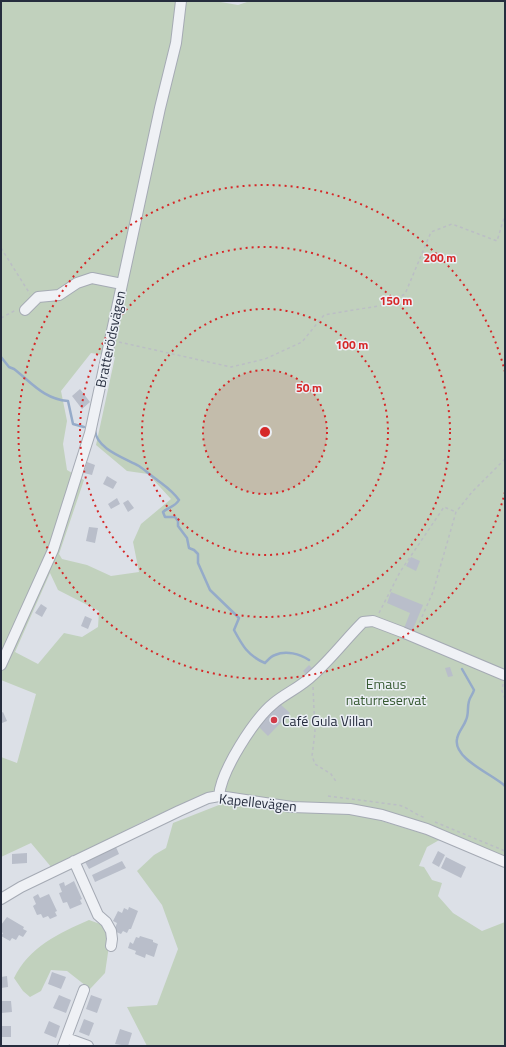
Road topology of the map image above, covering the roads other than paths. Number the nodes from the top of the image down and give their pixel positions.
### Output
1 (181, 1) edge
2 (122, 284) junction
3 (25, 310) road end
4 (1, 665) edge
5 (504, 675) dead end
6 (219, 796) junction
7 (74, 861) junction
8 (505, 862) edge
9 (1, 899) edge
10 (111, 946) dead end
11 (84, 990) dead end
12 (65, 1042) edge
13 (88, 1046) edge

1 - 2 street, Bratterödsvägen
2 - 3 street
2 - 4 street, Bratterödsvägen
5 - 6 street
6 - 7 street, Kapellevägen
6 - 8 street, Kapellevägen
7 - 9 street, Kapellevägen
7 - 10 street
11 - 12 street
12 - 13 street

